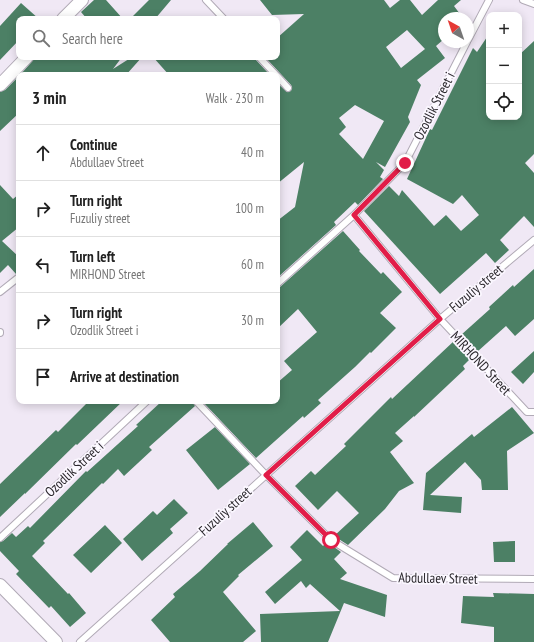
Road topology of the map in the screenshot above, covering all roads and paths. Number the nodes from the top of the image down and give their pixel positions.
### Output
1 (82, 0) edge
2 (206, 0) edge
3 (489, 0) edge
4 (523, 0) edge
5 (534, 4) edge
6 (66, 16) edge
7 (221, 16) edge
8 (474, 29) edge
9 (464, 48) edge
10 (24, 60) edge
11 (262, 60) edge
12 (272, 72) edge
13 (280, 80) edge
14 (0, 85) edge
15 (288, 88) dead end
16 (354, 215) junction
17 (534, 240) edge
18 (16, 279) edge
19 (280, 281) edge
20 (0, 292) edge
21 (440, 319) junction
22 (144, 404) edge
23 (199, 404) edge
24 (534, 412) edge
25 (266, 475) junction
26 (0, 538) edge
27 (534, 579) edge
28 (0, 585) edge
29 (56, 642) edge
30 (80, 642) edge

1 - 6 street
2 - 7 lane
3 - 8 lane, Ozodlik Street i
4 - 5 lane
9 - 16 lane, Ozodlik Street i
10 - 14 street
11 - 12 lane
13 - 15 lane
16 - 19 lane, Ozodlik Street i
16 - 21 lane, MIRHOND Street
17 - 21 lane, Fuzuliy street
18 - 20 lane
21 - 24 lane, MIRHOND Street
21 - 25 lane, Fuzuliy street
22 - 26 lane, Ozodlik Street i
23 - 25 lane, Abdullaev Street
25 - 27 lane, Abdullaev Street
25 - 30 lane, Fuzuliy street
28 - 29 street

